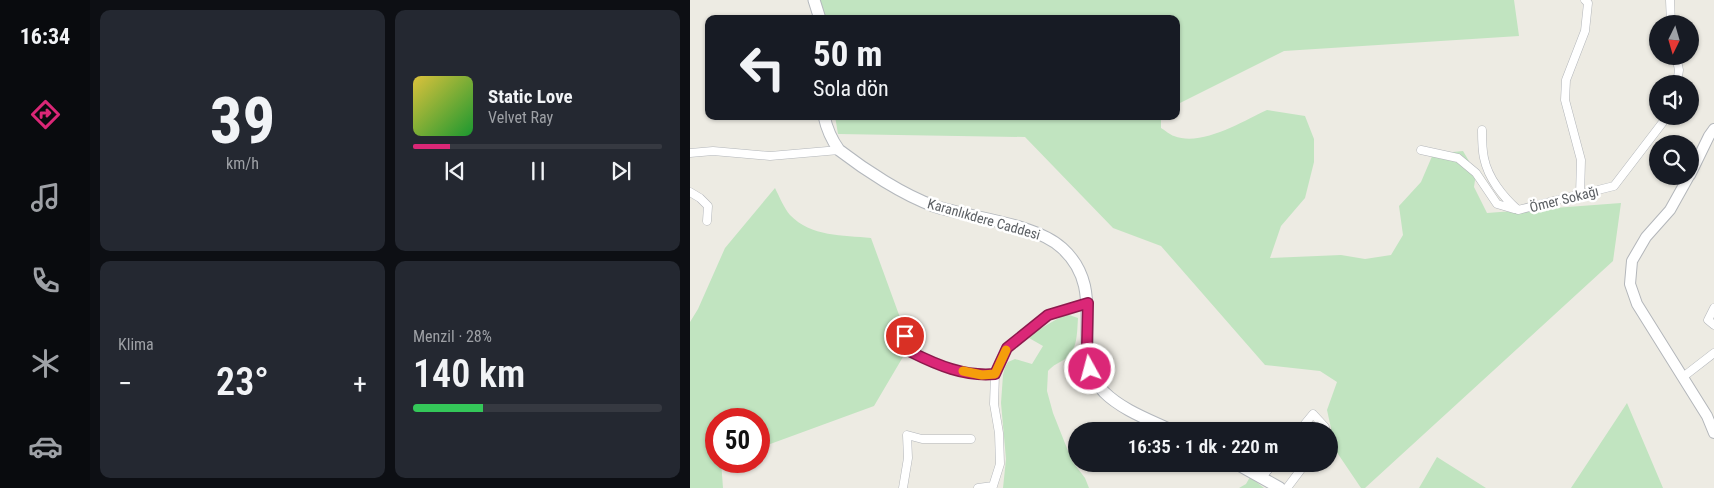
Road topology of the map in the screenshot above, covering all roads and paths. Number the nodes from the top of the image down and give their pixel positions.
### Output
1 (814, 0) edge
2 (1584, 0) edge
3 (1670, 0) edge
4 (819, 15) edge
5 (1671, 15) edge
6 (825, 120) edge
7 (1661, 125) edge
8 (1714, 129) edge
9 (1482, 130) dead end
10 (839, 150) junction
11 (1421, 150) dead end
12 (690, 153) edge
13 (1699, 158) edge
14 (1685, 185) edge
15 (690, 192) edge
16 (1580, 195) junction
17 (1518, 210) junction
18 (707, 221) dead end
19 (1088, 303) junction
20 (1714, 308) edge
21 (1714, 325) edge
22 (905, 336) dead end
23 (1714, 353) edge
24 (995, 374) junction
25 (1683, 377) junction
26 (1155, 422) edge
27 (1306, 422) edge
28 (1320, 422) edge
29 (1714, 433) edge
30 (972, 439) dead end
31 (1252, 472) edge
32 (1266, 472) edge
33 (1299, 472) edge
34 (1262, 477) junction
35 (993, 487) edge
36 (904, 488) edge
37 (978, 488) edge
38 (1280, 488) edge
39 (1287, 488) edge

1 - 4 main road
2 - 16 street
3 - 5 street
6 - 10 main road, Karanlıkdere Caddesi
7 - 16 street, Ömer Sokağı
8 - 13 street
9 - 17 street, Ömer Sokağı
10 - 12 street
10 - 19 main road, Karanlıkdere Caddesi
11 - 17 street
14 - 25 street
15 - 18 street
16 - 17 street, Ömer Sokağı
19 - 24 street
19 - 26 main road, Karanlıkdere Caddesi
20 - 21 street
22 - 24 street
23 - 25 street
24 - 35 street
25 - 29 street
27 - 28 street
30 - 36 street
31 - 34 main road
32 - 34 street
33 - 39 street
34 - 38 main road
35 - 37 street

